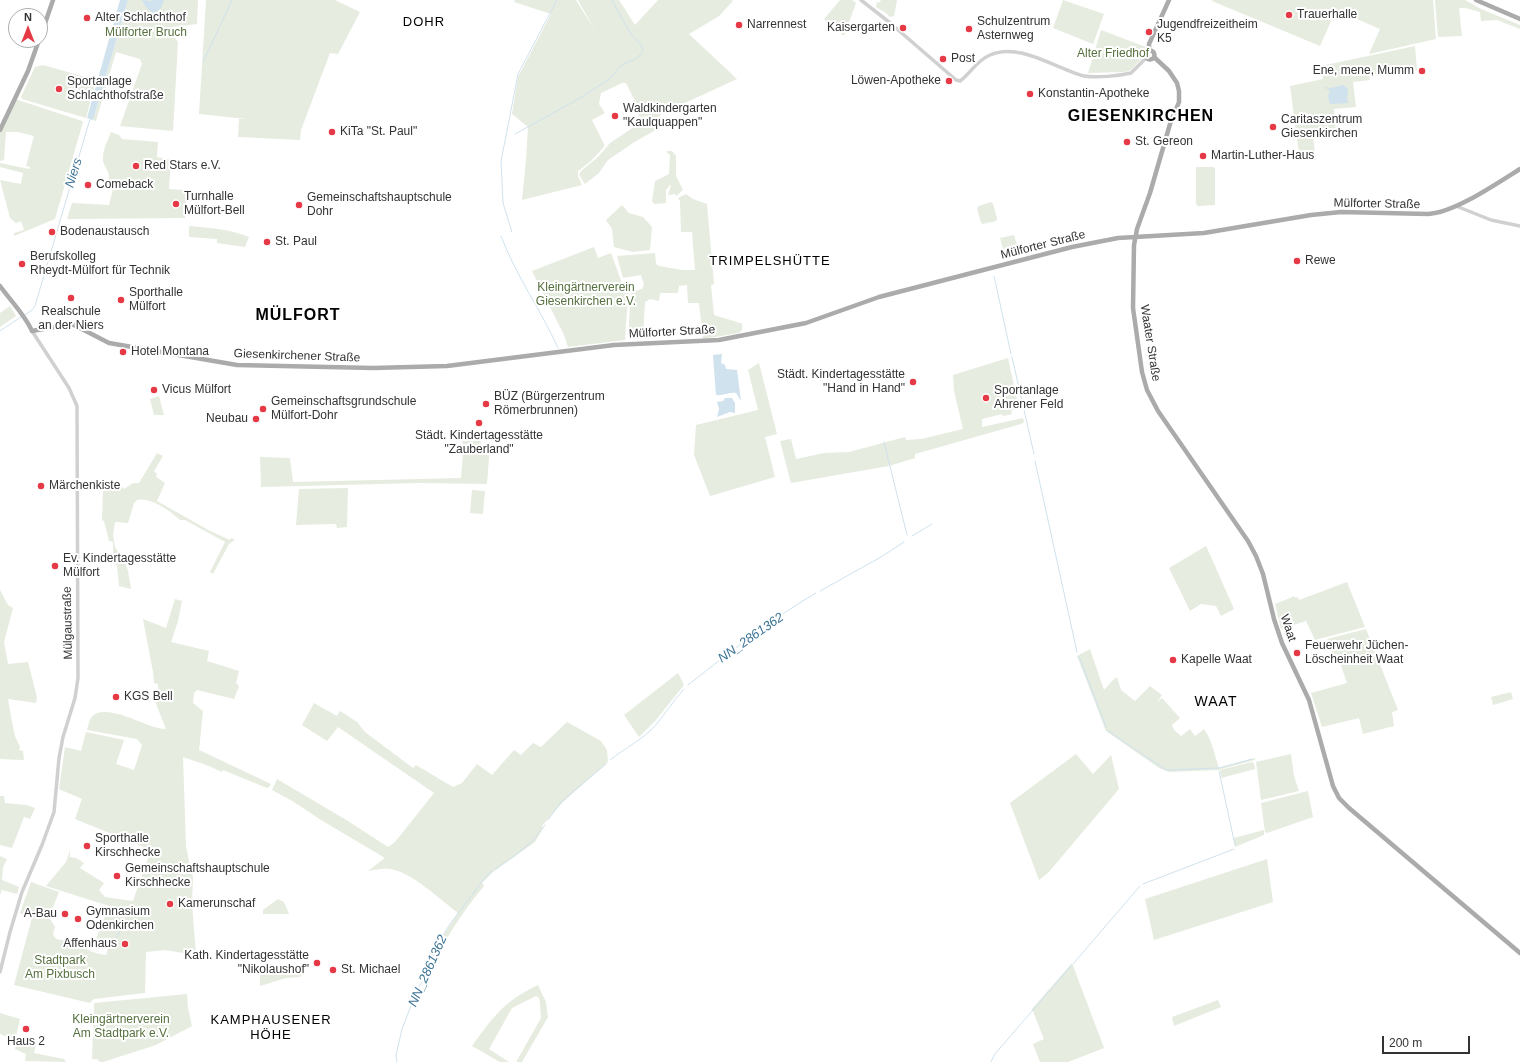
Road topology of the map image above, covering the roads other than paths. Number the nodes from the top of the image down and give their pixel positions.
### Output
1 (52, 0) edge
2 (861, 0) edge
3 (1169, 0) edge
4 (1476, 0) edge
5 (48, 13) edge
6 (1520, 19) edge
7 (37, 48) edge
8 (1149, 50) junction
9 (1154, 57) junction
10 (1146, 58) junction
11 (0, 130) edge
12 (1520, 169) edge
13 (1456, 206) junction
14 (1520, 226) edge
15 (1135, 237) junction
16 (0, 286) edge
17 (38, 329) junction
18 (32, 331) junction
19 (35, 337) junction
20 (567, 351) joint
21 (1220, 502) joint
22 (1520, 953) edge
23 (0, 972) edge

1 - 5 main road
2 - 10 street
3 - 8 main road
4 - 6 main road
7 - 11 main road
8 - 9 main road
8 - 10 main road
9 - 10 main road
9 - 15 main road, Waater Straße
12 - 13 main road, Mülforter Straße
13 - 14 street
13 - 15 main road, Mülforter Straße
15 - 20 main road, Mülforter Straße
15 - 21 main road, Waater Straße
16 - 18 main road, Mülgaustraße
17 - 18 main road, Giesenkirchener Straße
17 - 19 street
17 - 20 main road, Giesenkirchener Straße
18 - 19 street, Mülgaustraße
19 - 23 street, Mülgaustraße
21 - 22 main road, Waat

